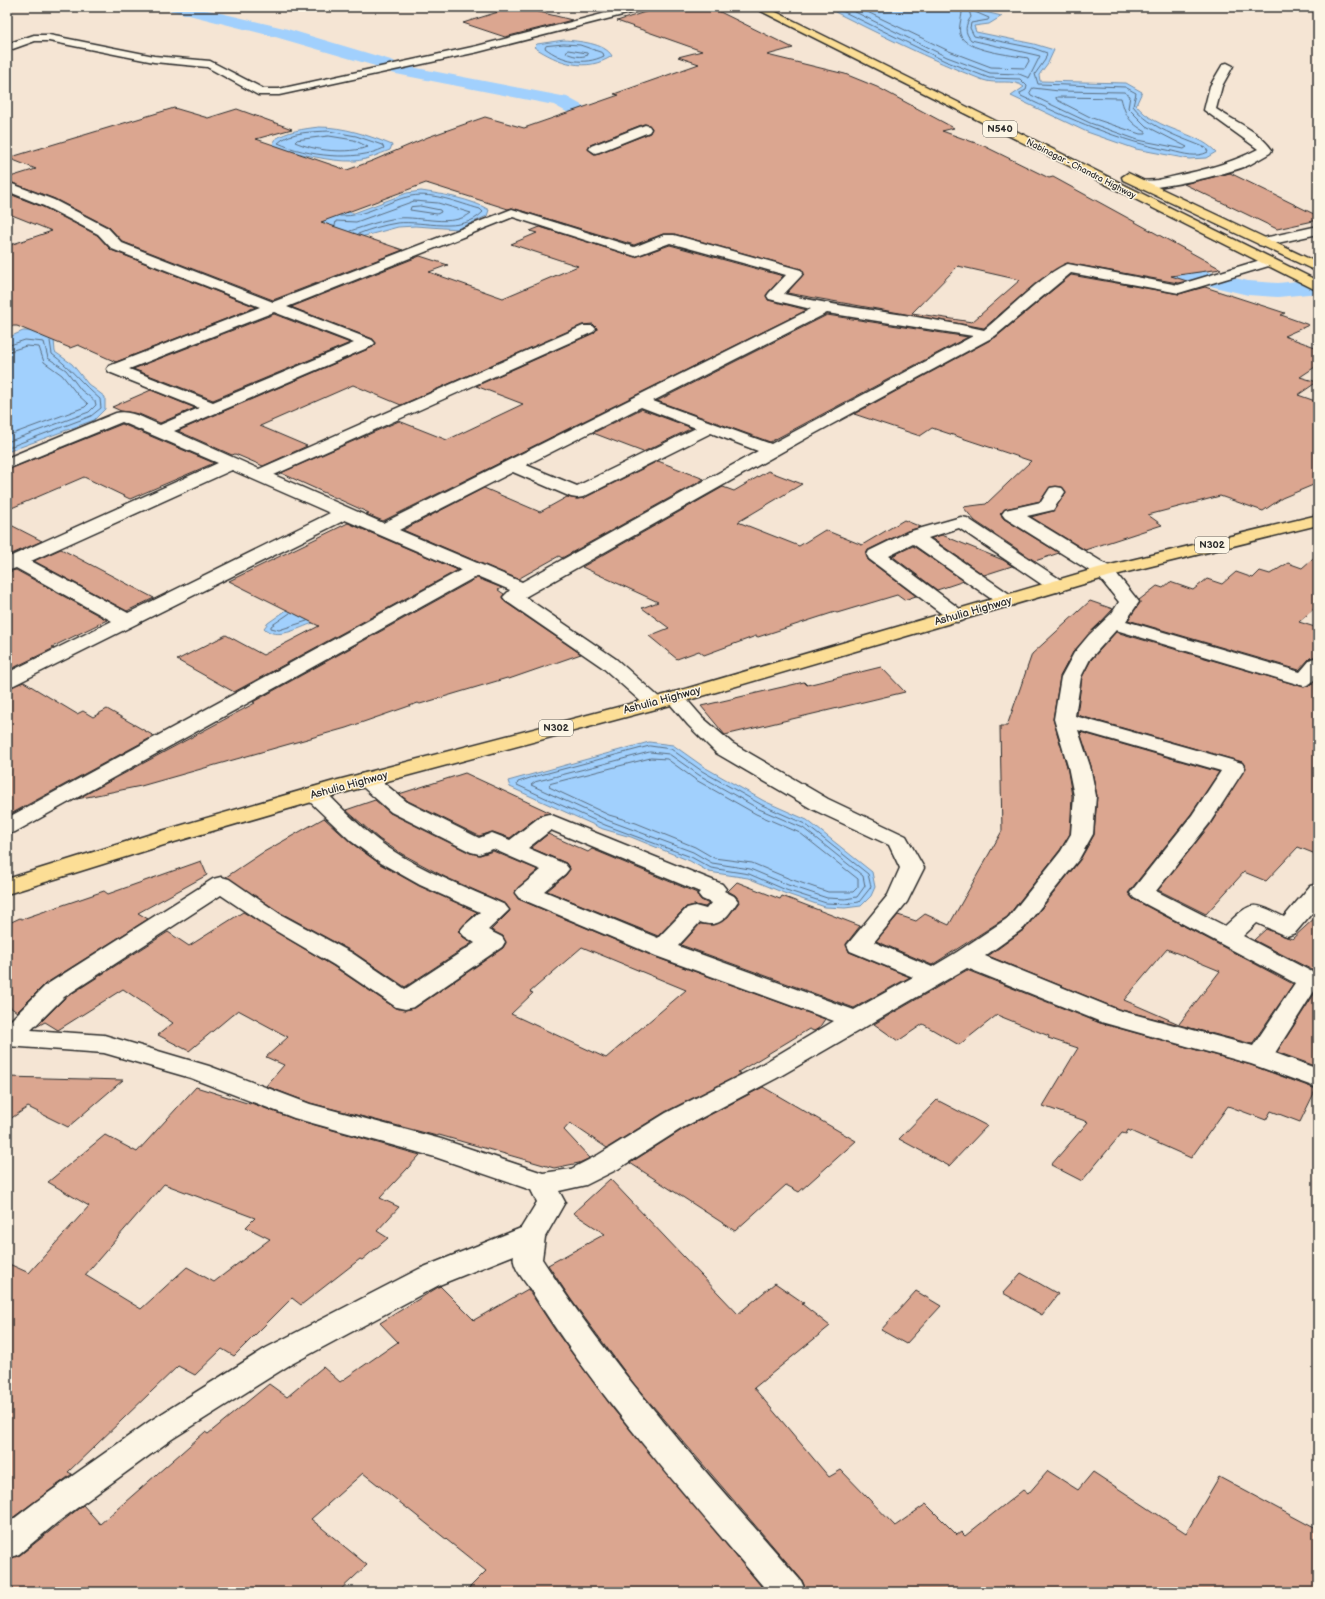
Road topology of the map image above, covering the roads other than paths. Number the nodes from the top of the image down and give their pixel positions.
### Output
1 (642, 7) edge
2 (758, 7) edge
3 (7, 48) edge
4 (1227, 66) dead end
5 (645, 129) dead end
6 (595, 150) dead end
7 (1116, 171) dead end
8 (1144, 184) junction
9 (7, 186) edge
10 (1318, 230) edge
11 (1267, 243) junction
12 (1267, 262) junction
13 (1318, 268) edge
14 (1318, 287) edge
15 (273, 307) junction
16 (825, 308) junction
17 (588, 329) dead end
18 (986, 335) junction
19 (639, 401) junction
20 (213, 408) junction
21 (710, 427) junction
22 (160, 431) junction
23 (772, 450) junction
24 (233, 463) junction
25 (7, 464) edge
26 (512, 465) junction
27 (260, 475) junction
28 (1056, 492) dead end
29 (344, 513) junction
30 (1318, 520) edge
31 (384, 530) junction
32 (914, 536) junction
33 (12, 563) edge
34 (476, 569) junction
35 (1105, 572) junction
36 (1057, 586) junction
37 (523, 589) junction
38 (1007, 601) junction
39 (957, 616) junction
40 (127, 621) junction
41 (1113, 623) junction
42 (1318, 663) edge
43 (7, 681) edge
44 (665, 700) junction
45 (1064, 719) junction
46 (366, 780) junction
47 (315, 794) junction
48 (7, 827) edge
49 (512, 849) junction
50 (7, 886) edge
51 (1318, 892) edge
52 (1226, 938) junction
53 (662, 948) junction
54 (966, 958) junction
55 (932, 976) junction
56 (856, 1020) junction
57 (8, 1037) edge
58 (1259, 1057) junction
59 (1318, 1079) edge
60 (542, 1183) junction
61 (531, 1236) junction
62 (7, 1544) edge
63 (789, 1592) edge

1 - 3 street
2 - 12 highway, Nabinagar - Chandra Highway / N540
4 - 8 street
5 - 6 street
7 - 8 highway, Nabinagar - Chandra Highway
8 - 11 highway, Nabinagar - Chandra Highway
9 - 15 street
10 - 11 street
11 - 13 highway, Nabinagar - Chandra Highway
12 - 14 highway, Nabinagar - Chandra Highway / N540
12 - 18 street
15 - 16 street
15 - 20 street
15 - 20 street
16 - 18 street
16 - 19 street
17 - 27 street
18 - 23 street
19 - 21 street
19 - 26 street
20 - 22 street
21 - 23 street
21 - 26 street
22 - 24 street
22 - 25 street
23 - 37 street
24 - 27 street
24 - 33 street
26 - 31 street
27 - 29 street
28 - 35 street
29 - 31 street
29 - 40 street
30 - 35 highway, Ashulia Highway / N302
31 - 34 street
32 - 36 street
32 - 38 street
32 - 39 street
33 - 40 street
34 - 37 street
34 - 48 street
35 - 36 highway, Ashulia Highway / N302
35 - 41 street
36 - 38 highway, Ashulia Highway / N302
37 - 44 street
38 - 39 highway, Ashulia Highway / N302
39 - 44 highway, Ashulia Highway / N302
40 - 43 street
41 - 42 street
41 - 45 street
44 - 46 highway, Ashulia Highway / N302
44 - 55 street
45 - 52 street
45 - 54 street
46 - 47 highway, Ashulia Highway / N302
46 - 49 street
47 - 50 highway, Ashulia Highway / N302
47 - 57 street
49 - 53 street
49 - 53 street
51 - 52 street
52 - 58 street
53 - 56 street
54 - 55 street
54 - 58 street
55 - 56 street
56 - 60 street
57 - 60 street
58 - 59 street
60 - 61 street
61 - 62 street
61 - 63 street

